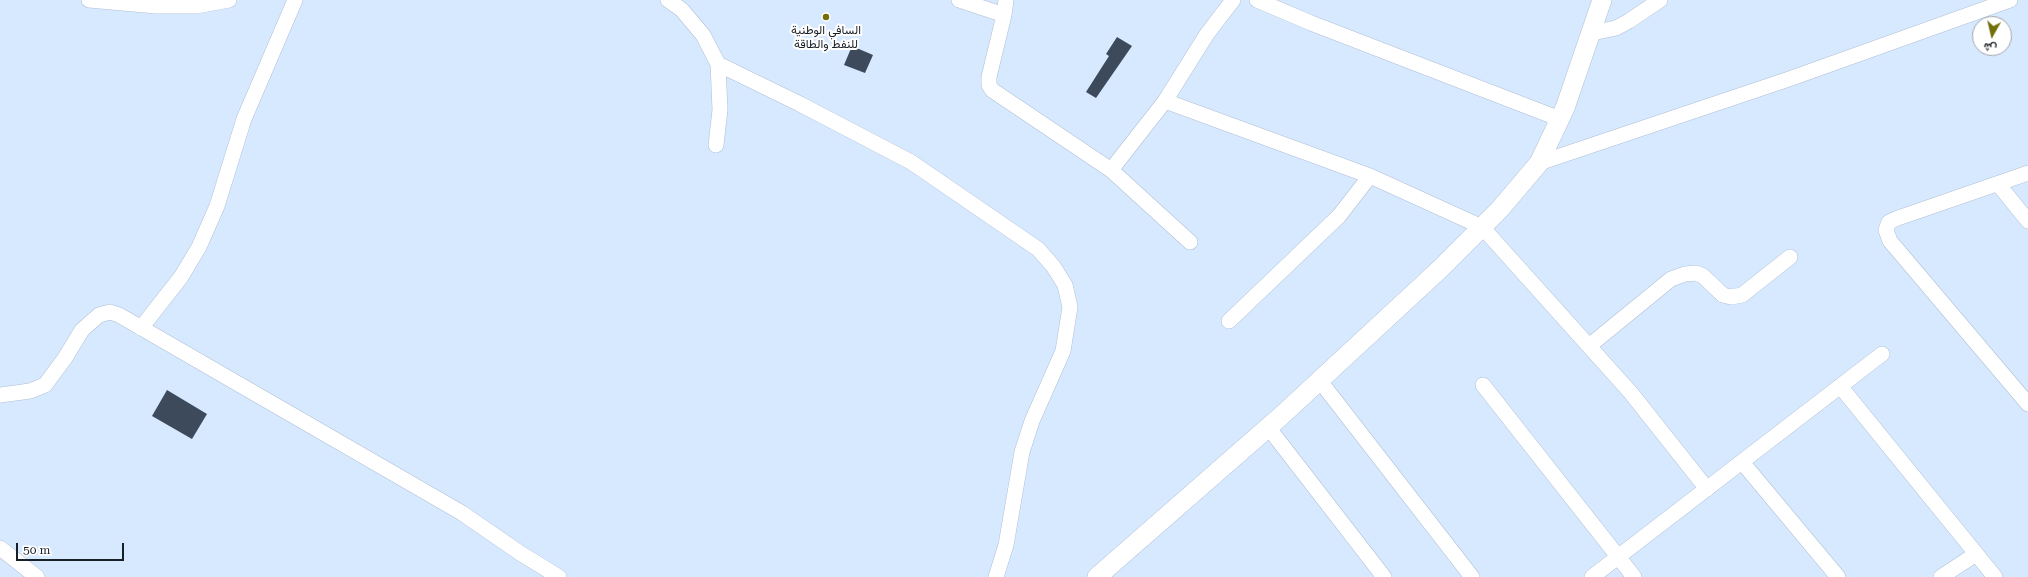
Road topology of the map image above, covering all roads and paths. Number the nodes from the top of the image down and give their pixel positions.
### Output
1 (90, 0) edge
2 (229, 0) edge
3 (294, 0) edge
4 (668, 0) edge
5 (959, 0) edge
6 (1006, 0) edge
7 (1233, 0) edge
8 (1257, 0) edge
9 (1602, 0) edge
10 (1660, 0) edge
11 (2010, 0) edge
12 (1004, 15) junction
13 (1592, 33) junction
14 (718, 64) junction
15 (1165, 101) junction
16 (1560, 119) junction
17 (716, 145) dead end
18 (1539, 163) junction
19 (1111, 170) junction
20 (2028, 173) edge
21 (1370, 176) junction
22 (1998, 184) junction
23 (2028, 221) edge
24 (1482, 227) junction
25 (1190, 242) dead end
26 (1790, 257) dead end
27 (1229, 321) dead end
28 (141, 328) junction
29 (1589, 346) junction
30 (1882, 354) dead end
31 (1320, 381) junction
32 (1483, 385) dead end
33 (1840, 386) junction
34 (0, 395) edge
35 (2028, 404) edge
36 (1268, 427) junction
37 (1742, 462) junction
38 (1707, 489) junction
39 (0, 548) edge
40 (1976, 554) junction
41 (1618, 556) junction
42 (37, 577) edge
43 (559, 577) edge
44 (996, 577) edge
45 (1097, 577) edge
46 (1384, 577) edge
47 (1472, 577) edge
48 (1592, 577) edge
49 (1634, 577) edge
50 (1838, 577) edge
51 (1941, 577) edge
52 (1995, 577) edge

1 - 2 street
3 - 28 street
4 - 14 street
5 - 12 street
6 - 12 street
7 - 15 street
8 - 16 street
9 - 13 main road
10 - 13 street
11 - 18 street
12 - 19 street
13 - 16 main road
14 - 17 street
14 - 44 street
15 - 19 street
15 - 21 street
16 - 18 main road
18 - 24 main road
19 - 25 street
20 - 22 street
21 - 24 street
21 - 27 street
22 - 23 street
22 - 35 street
24 - 29 street
24 - 31 main road
26 - 29 street
28 - 34 street
28 - 43 street
29 - 38 street
30 - 33 street
31 - 36 main road
31 - 47 street
32 - 41 street
33 - 37 street
33 - 40 street
36 - 45 main road
36 - 46 street
37 - 38 street
37 - 50 street
38 - 41 street
39 - 42 street
40 - 51 street
40 - 52 street
41 - 48 street
41 - 49 street

